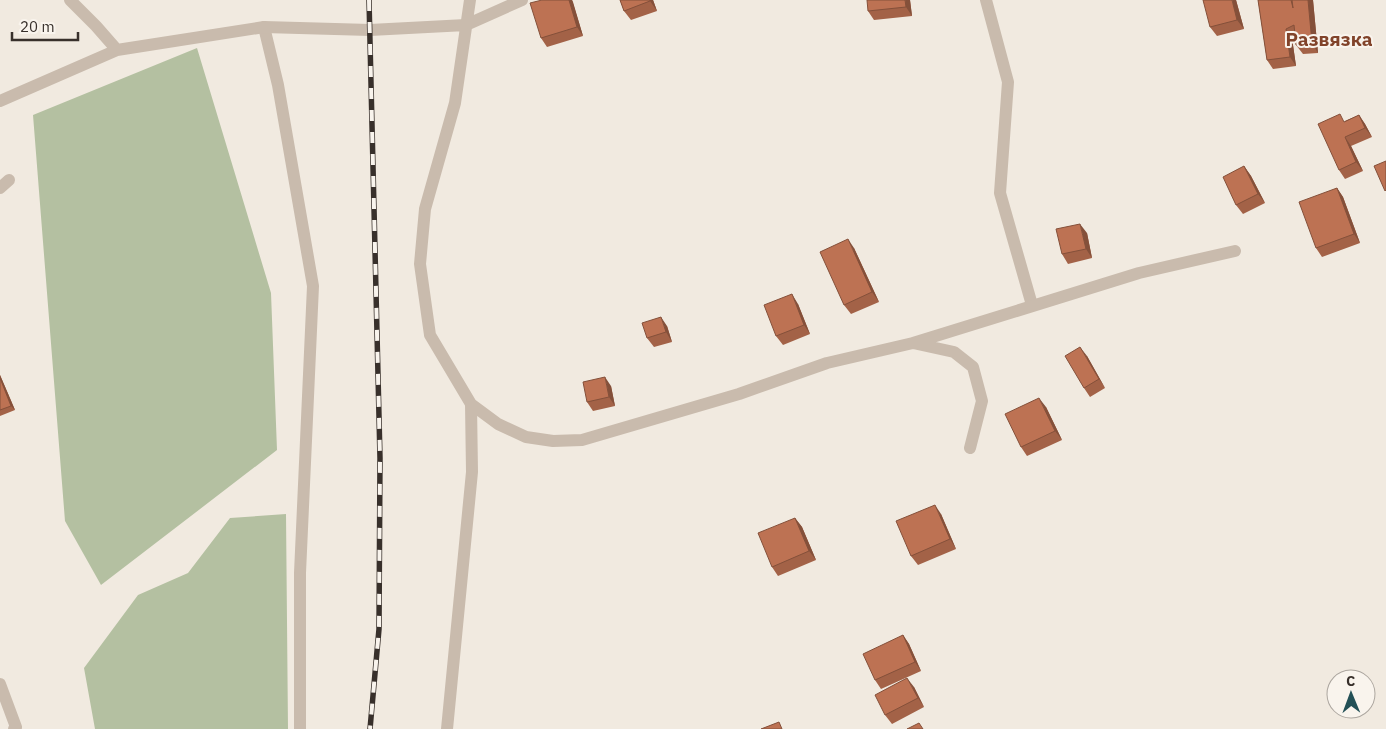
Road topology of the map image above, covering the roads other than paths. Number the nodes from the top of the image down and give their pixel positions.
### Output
1 (70, 0) edge
2 (470, 0) edge
3 (522, 0) edge
4 (986, 0) edge
5 (466, 25) junction
6 (264, 27) junction
7 (117, 50) junction
8 (0, 101) edge
9 (1235, 251) dead end
10 (1032, 305) junction
11 (913, 343) junction
12 (471, 404) junction
13 (970, 448) dead end
14 (0, 684) edge
15 (14, 729) edge
16 (300, 729) edge
17 (447, 729) edge

1 - 7 street
2 - 5 street
3 - 5 street
4 - 10 street
5 - 6 street
5 - 12 street
6 - 7 street
6 - 16 street
7 - 8 street
9 - 10 street
10 - 11 street
11 - 12 street
11 - 13 street
12 - 17 street
14 - 15 street

